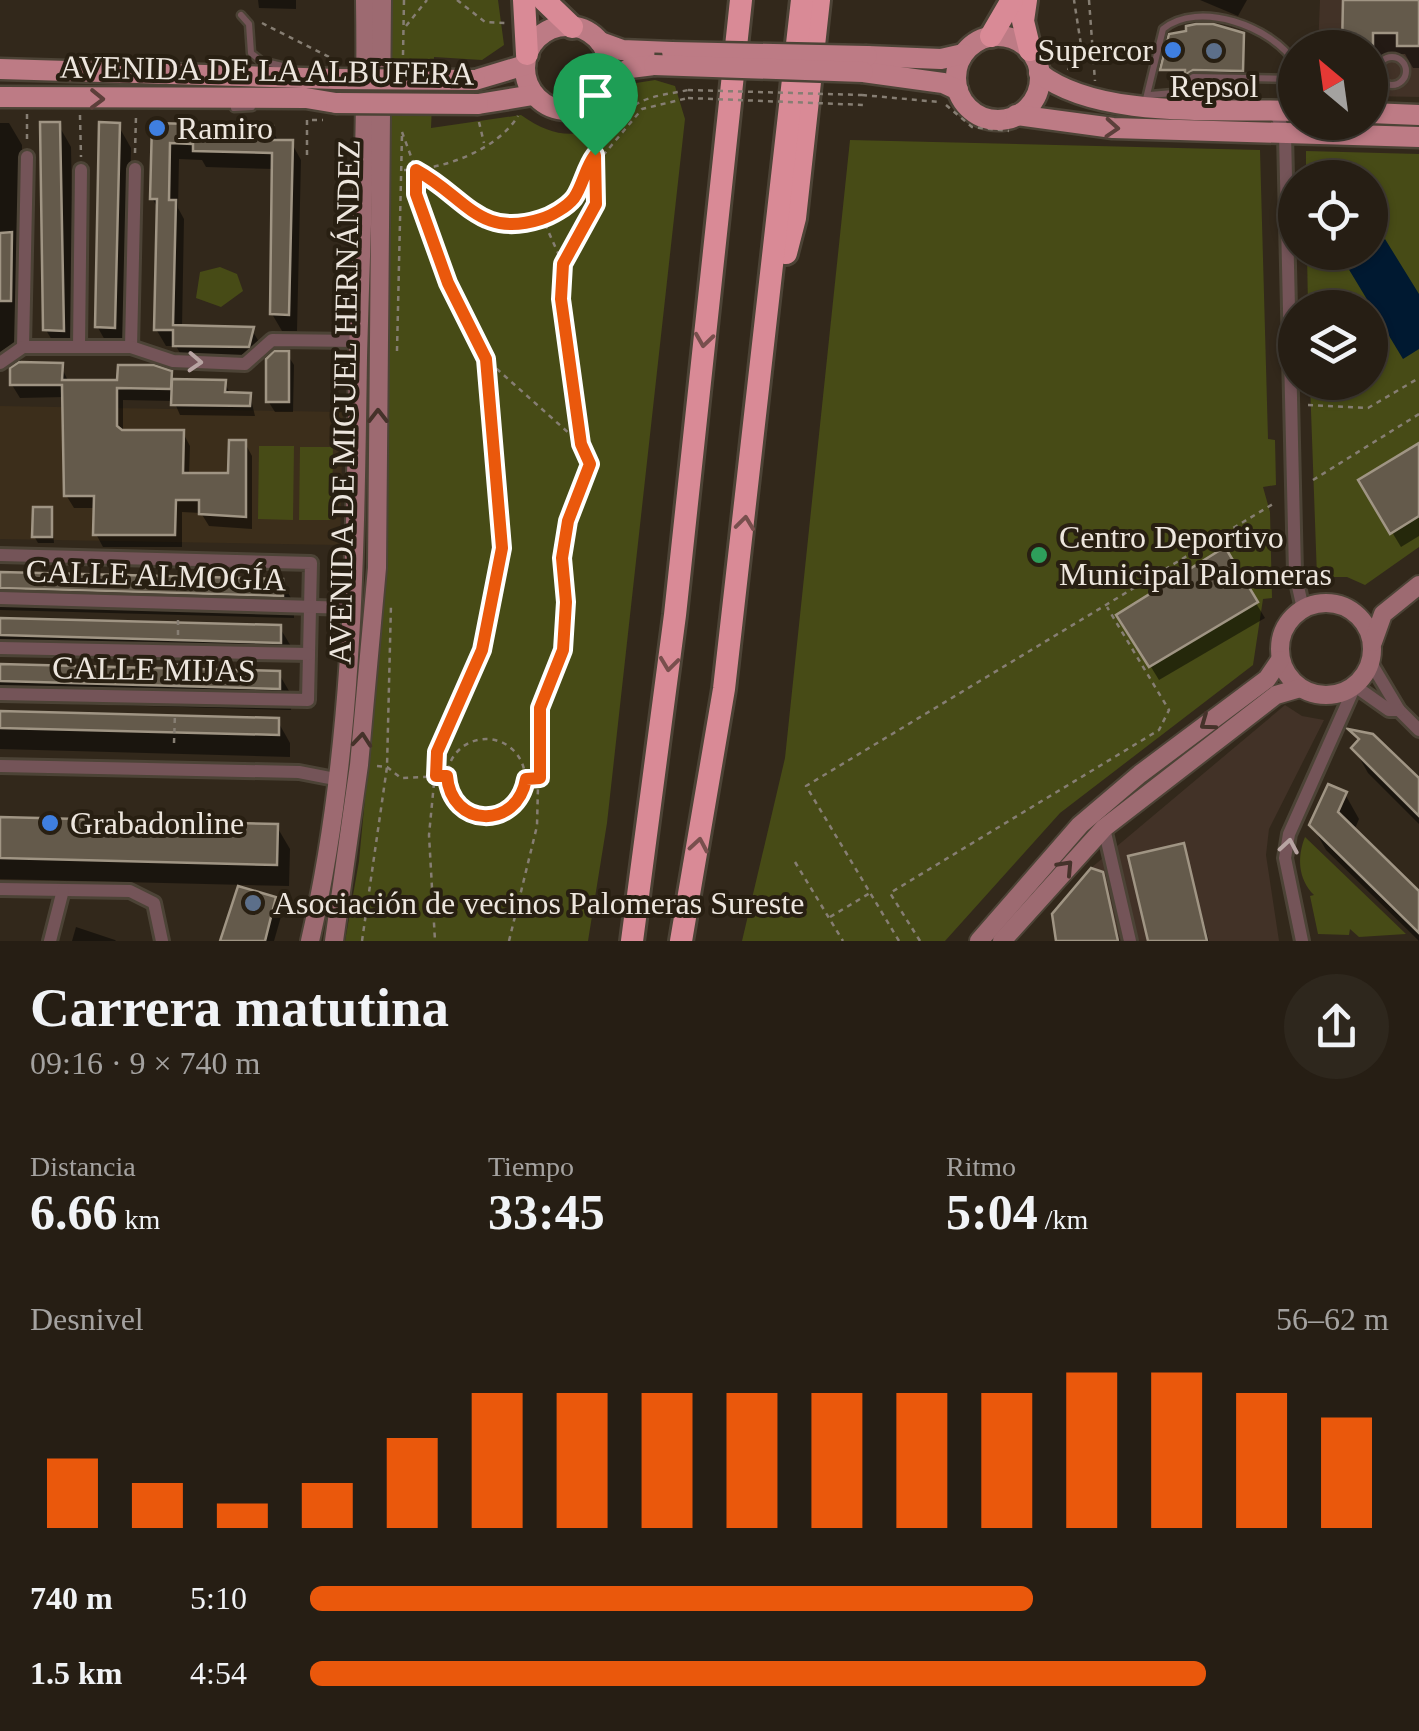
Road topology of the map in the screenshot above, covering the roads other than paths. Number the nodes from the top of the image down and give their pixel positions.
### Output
1 (365, 0) edge
2 (382, 0) edge
3 (544, 0) edge
4 (726, 0) edge
5 (741, 0) edge
6 (802, 0) edge
7 (819, 0) edge
8 (1012, 0) edge
9 (1026, 0) edge
10 (519, 11) edge
11 (241, 14) dead end
12 (572, 26) junction
13 (992, 36) junction
14 (600, 42) junction
15 (1278, 43) edge
16 (1030, 50) junction
17 (963, 54) junction
18 (526, 59) junction
19 (865, 64) junction
20 (0, 70) edge
21 (338, 71) junction
22 (1039, 72) junction
23 (1278, 78) edge
24 (608, 81) junction
25 (1392, 85) junction
26 (958, 90) junction
27 (533, 95) junction
28 (0, 97) edge
29 (1146, 100) junction
30 (336, 103) junction
31 (234, 108) dead end
32 (1267, 110) junction
33 (1278, 110) edge
34 (1388, 114) edge
35 (1392, 114) junction
36 (1419, 114) edge
37 (1278, 119) edge
38 (1014, 123) junction
39 (1278, 134) edge
40 (1388, 136) edge
41 (1419, 137) edge
42 (1284, 140) edge
43 (27, 157) road end
44 (135, 169) road end
45 (81, 170) road end
46 (714, 274) junction
47 (767, 324) junction
48 (359, 342) junction
49 (23, 347) junction
50 (78, 347) junction
51 (132, 347) junction
52 (0, 363) edge
53 (0, 555) edge
54 (1413, 589) edge
55 (0, 598) edge
56 (310, 607) junction
57 (351, 608) junction
58 (1303, 609) junction
59 (1353, 612) junction
60 (0, 648) edge
61 (309, 654) junction
62 (1372, 655) junction
63 (1280, 660) junction
64 (1355, 686) junction
65 (1300, 688) junction
66 (0, 694) edge
67 (308, 700) joint
68 (1399, 710) junction
69 (1419, 730) edge
70 (0, 766) edge
71 (334, 779) junction
72 (1104, 828) junction
73 (346, 865) junction
74 (0, 888) edge
75 (63, 890) junction
76 (50, 941) edge
77 (162, 941) edge
78 (310, 941) edge
79 (334, 941) edge
80 (632, 941) edge
81 (681, 941) edge
82 (979, 941) edge
83 (1002, 941) edge
84 (1130, 941) edge
85 (1302, 941) edge

1 - 48 street, AVENIDA DE MIGUEL HERNÁNDEZ
73 -> 2 street, AVENIDA DE MIGUEL HERNÁNDEZ
3 - 12 highway
4 - 46 highway
5 - 46 highway
6 - 47 highway
7 - 47 highway
8 - 13 highway
9 - 16 highway
10 - 18 highway
11 - 21 lane
12 - 14 main road
12 - 18 main road
13 - 16 main road
13 - 17 main road
14 - 19 main road, bridge
14 - 24 main road
15 - 29 lane
16 - 22 main road
17 - 19 main road
17 - 26 main road
18 - 21 main road, AVENIDA DE LA ALBUFERA, bridge
18 - 27 main road
19 - 24 main road, bridge
19 - 26 main road
20 - 21 main road, AVENIDA DE LA ALBUFERA
22 - 29 main road
22 - 38 main road
23 - 29 lane
24 - 27 main road
25 - 25 lane
25 - 35 lane
26 - 38 main road
27 - 30 main road, AVENIDA DE LA ALBUFERA, bridge
28 -> 30 main road, AVENIDA DE LA ALBUFERA
29 - 32 main road
30 - 31 lane
32 - 33 main road
32 - 37 street
34 - 35 main road
35 - 36 main road
38 -> 39 main road
40 - 41 main road
42 - 58 street
43 - 49 street
44 - 51 street
45 - 50 street
46 -> 80 highway
81 -> 47 highway
51 -> 48 street
48 - 57 street, AVENIDA DE MIGUEL HERNÁNDEZ
49 - 50 street
49 - 52 street
50 - 51 street
53 - 56 street, CALLE ALMOGÍA
54 - 59 street
54 - 62 street
55 - 56 street, CALLE ALMOGÍA
56 - 57 street, CALLE ALMOGÍA
56 - 61 street, CALLE ALMOGÍA
57 - 71 street, AVENIDA DE MIGUEL HERNÁNDEZ
58 - 59 street
58 - 63 street
59 - 62 street
60 - 61 street
61 - 67 street, CALLE ALMOGÍA
62 - 64 street
62 - 68 street
63 - 65 street
63 -> 82 street
64 - 65 street
64 - 68 street
85 -> 64 street
65 - 72 street
66 - 67 street, CALLE MIJAS
68 - 69 street
70 - 71 street
71 - 73 street, AVENIDA DE MIGUEL HERNÁNDEZ
71 - 78 street, AVENIDA DE MIGUEL HERNÁNDEZ
83 -> 72 street
72 - 84 street
73 - 79 street, AVENIDA DE MIGUEL HERNÁNDEZ
74 - 75 street
75 - 76 street
75 - 77 street

